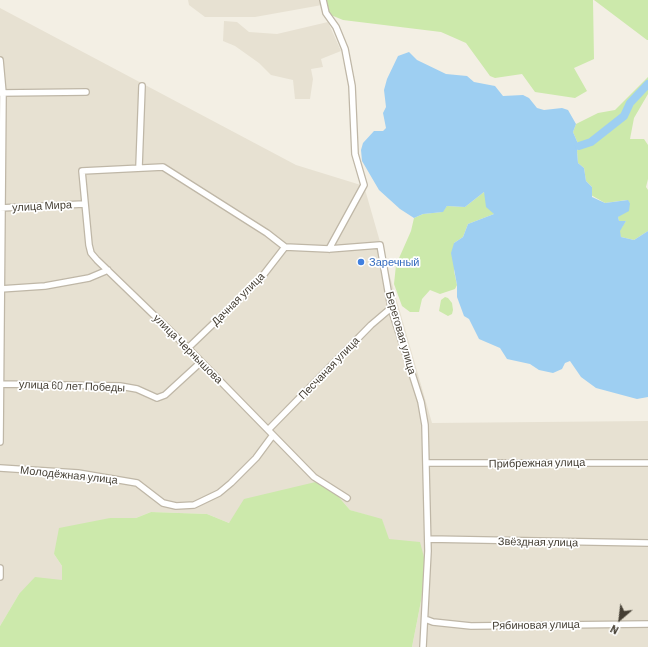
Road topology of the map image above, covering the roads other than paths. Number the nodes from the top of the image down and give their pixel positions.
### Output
1 (323, 0) edge
2 (0, 60) edge
3 (142, 86) dead end
4 (86, 92) dead end
5 (1, 93) edge
6 (139, 167) junction
7 (84, 204) junction
8 (1, 208) edge
9 (285, 247) junction
10 (329, 249) junction
11 (108, 270) junction
12 (0, 289) edge
13 (391, 308) junction
14 (188, 348) junction
15 (201, 362) junction
16 (1, 384) edge
17 (268, 430) junction
18 (273, 435) junction
19 (0, 442) edge
20 (427, 463) junction
21 (648, 463) edge
22 (0, 468) edge
23 (347, 498) dead end
24 (428, 539) junction
25 (648, 543) edge
26 (0, 568) edge
27 (0, 577) edge
28 (424, 619) junction
29 (648, 624) edge
30 (423, 647) edge

1 - 10 street
2 - 5 street
3 - 6 street
4 - 5 street
5 - 8 street
6 - 7 street, улица Чернышова
6 - 9 street
7 - 8 street, улица Мира
7 - 11 street, улица Чернышова
8 - 12 street
9 - 10 street, Береговая улица
9 - 14 street, Дачная улица
10 - 13 street, Береговая улица
11 - 12 street
11 - 14 street, улица Чернышова
12 - 16 street
13 - 17 street, Песчаная улица
13 - 20 street, Береговая улица
14 - 15 street, улица Чернышова
15 - 16 street, улица 60 лет Победы
15 - 17 street, улица Чернышова
16 - 19 street
17 - 18 street, улица Чернышова
18 - 22 street, Молодёжная улица
18 - 23 street, улица Чернышова
20 - 21 street, Прибрежная улица
20 - 24 street, Береговая улица
24 - 25 street, Звёздная улица
24 - 28 street, Береговая улица
26 - 27 street
28 - 29 street, Рябиновая улица
28 - 30 street, Береговая улица

